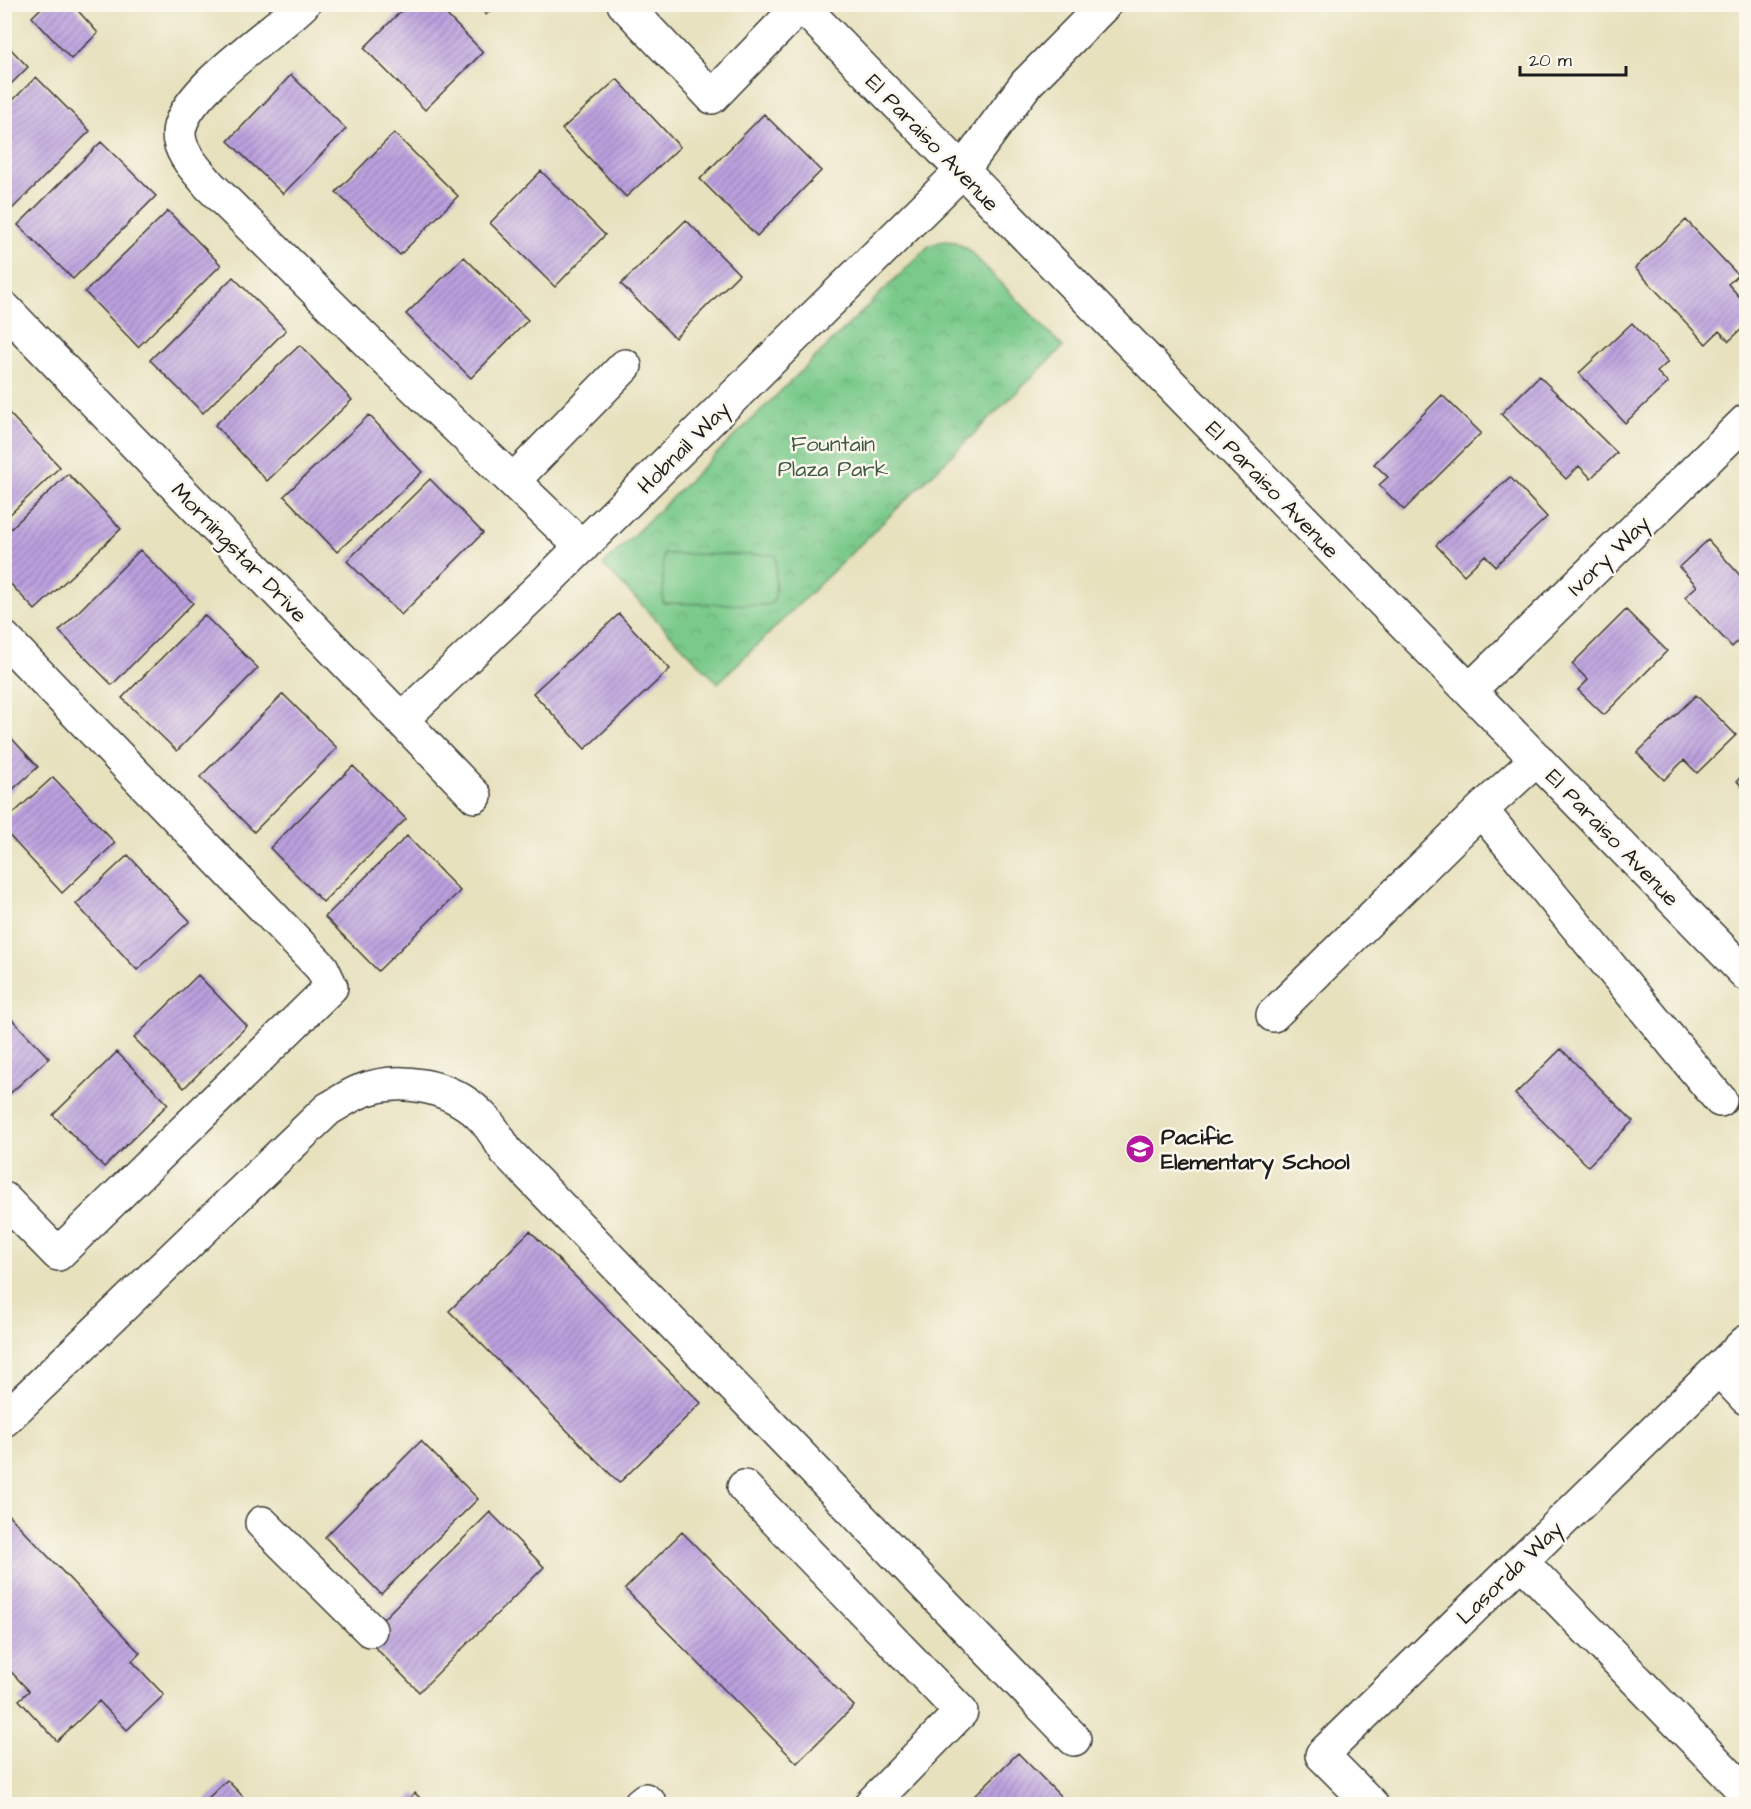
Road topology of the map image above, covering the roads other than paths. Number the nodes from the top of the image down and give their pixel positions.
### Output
1 (303, 4) edge
2 (624, 4) edge
3 (1105, 4) edge
4 (801, 5) edge
5 (961, 172) junction
6 (4, 308) edge
7 (625, 366) dead end
8 (1746, 421) edge
9 (513, 481) junction
10 (582, 547) junction
11 (4, 638) edge
12 (1470, 690) junction
13 (401, 720) junction
14 (1537, 759) junction
15 (475, 796) dead end
16 (1481, 810) junction
17 (1746, 974) edge
18 (1274, 1016) dead end
19 (1720, 1100) dead end
20 (4, 1199) edge
21 (1746, 1342) edge
22 (1719, 1369) junction
23 (1746, 1398) edge
24 (4, 1420) edge
25 (744, 1487) dead end
26 (262, 1523) dead end
27 (1521, 1560) junction
28 (370, 1630) dead end
29 (1074, 1739) dead end
30 (1746, 1793) edge
31 (640, 1804) edge
32 (650, 1804) edge
33 (871, 1804) edge
34 (1371, 1804) edge

1 - 9 street
2 - 4 street
3 - 5 street, Hobnail Way
4 - 5 street, El Paraiso Avenue
5 - 10 street, Hobnail Way
5 - 12 street, El Paraiso Avenue
6 - 13 street, Morningstar Drive
7 - 9 street
8 - 12 street, Ivory Way
9 - 10 street
10 - 13 street, Hobnail Way
11 - 20 street
12 - 14 street, El Paraiso Avenue
13 - 15 street, Morningstar Drive
14 - 16 street
14 - 17 street, El Paraiso Avenue
16 - 18 street
16 - 19 street
21 - 22 street, Lasorda Way
22 - 23 street
22 - 27 street, Lasorda Way
24 - 29 street
25 - 33 street
26 - 28 street
27 - 30 street
27 - 34 street, Lasorda Way
31 - 32 street

